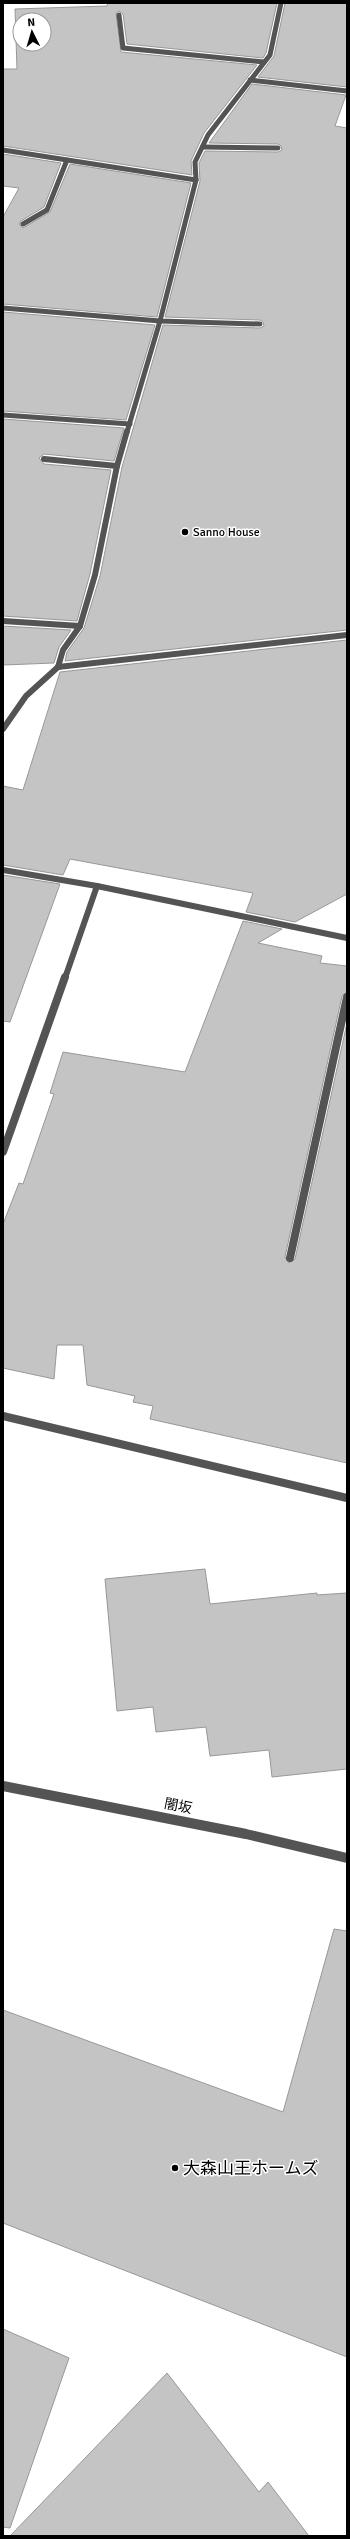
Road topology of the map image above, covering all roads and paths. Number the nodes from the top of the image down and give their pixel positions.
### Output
1 (281, 3) edge
2 (119, 15) dead end
3 (264, 62) junction
4 (250, 80) junction
5 (347, 91) edge
6 (202, 146) junction
7 (278, 148) dead end
8 (3, 150) edge
9 (67, 160) junction
10 (196, 180) junction
11 (24, 224) dead end
12 (3, 308) edge
13 (160, 321) junction
14 (260, 324) dead end
15 (3, 415) edge
16 (130, 424) junction
17 (44, 459) dead end
18 (117, 466) junction
19 (3, 621) edge
20 (80, 626) junction
21 (347, 635) edge
22 (58, 667) junction
23 (3, 729) edge
24 (3, 870) edge
25 (97, 886) junction
26 (347, 938) edge
27 (347, 997) edge
28 (3, 1152) edge
29 (290, 1258) dead end
30 (3, 1416) edge
31 (347, 1498) edge
32 (3, 1786) edge
33 (347, 1858) edge

1 - 3 street
2 - 3 street
3 - 4 street
4 - 5 street
4 - 6 street
6 - 7 street
6 - 10 street
8 - 9 street
9 - 10 street
9 - 11 street
10 - 13 street
12 - 13 street
13 - 14 street
13 - 16 street
15 - 16 street
16 - 18 street
17 - 18 street
18 - 20 street
19 - 20 street
20 - 22 street
21 - 22 street
22 - 23 street
24 - 25 street
25 - 26 street
25 - 28 street
27 - 29 street
30 - 31 street
32 - 33 street, 闇坂

